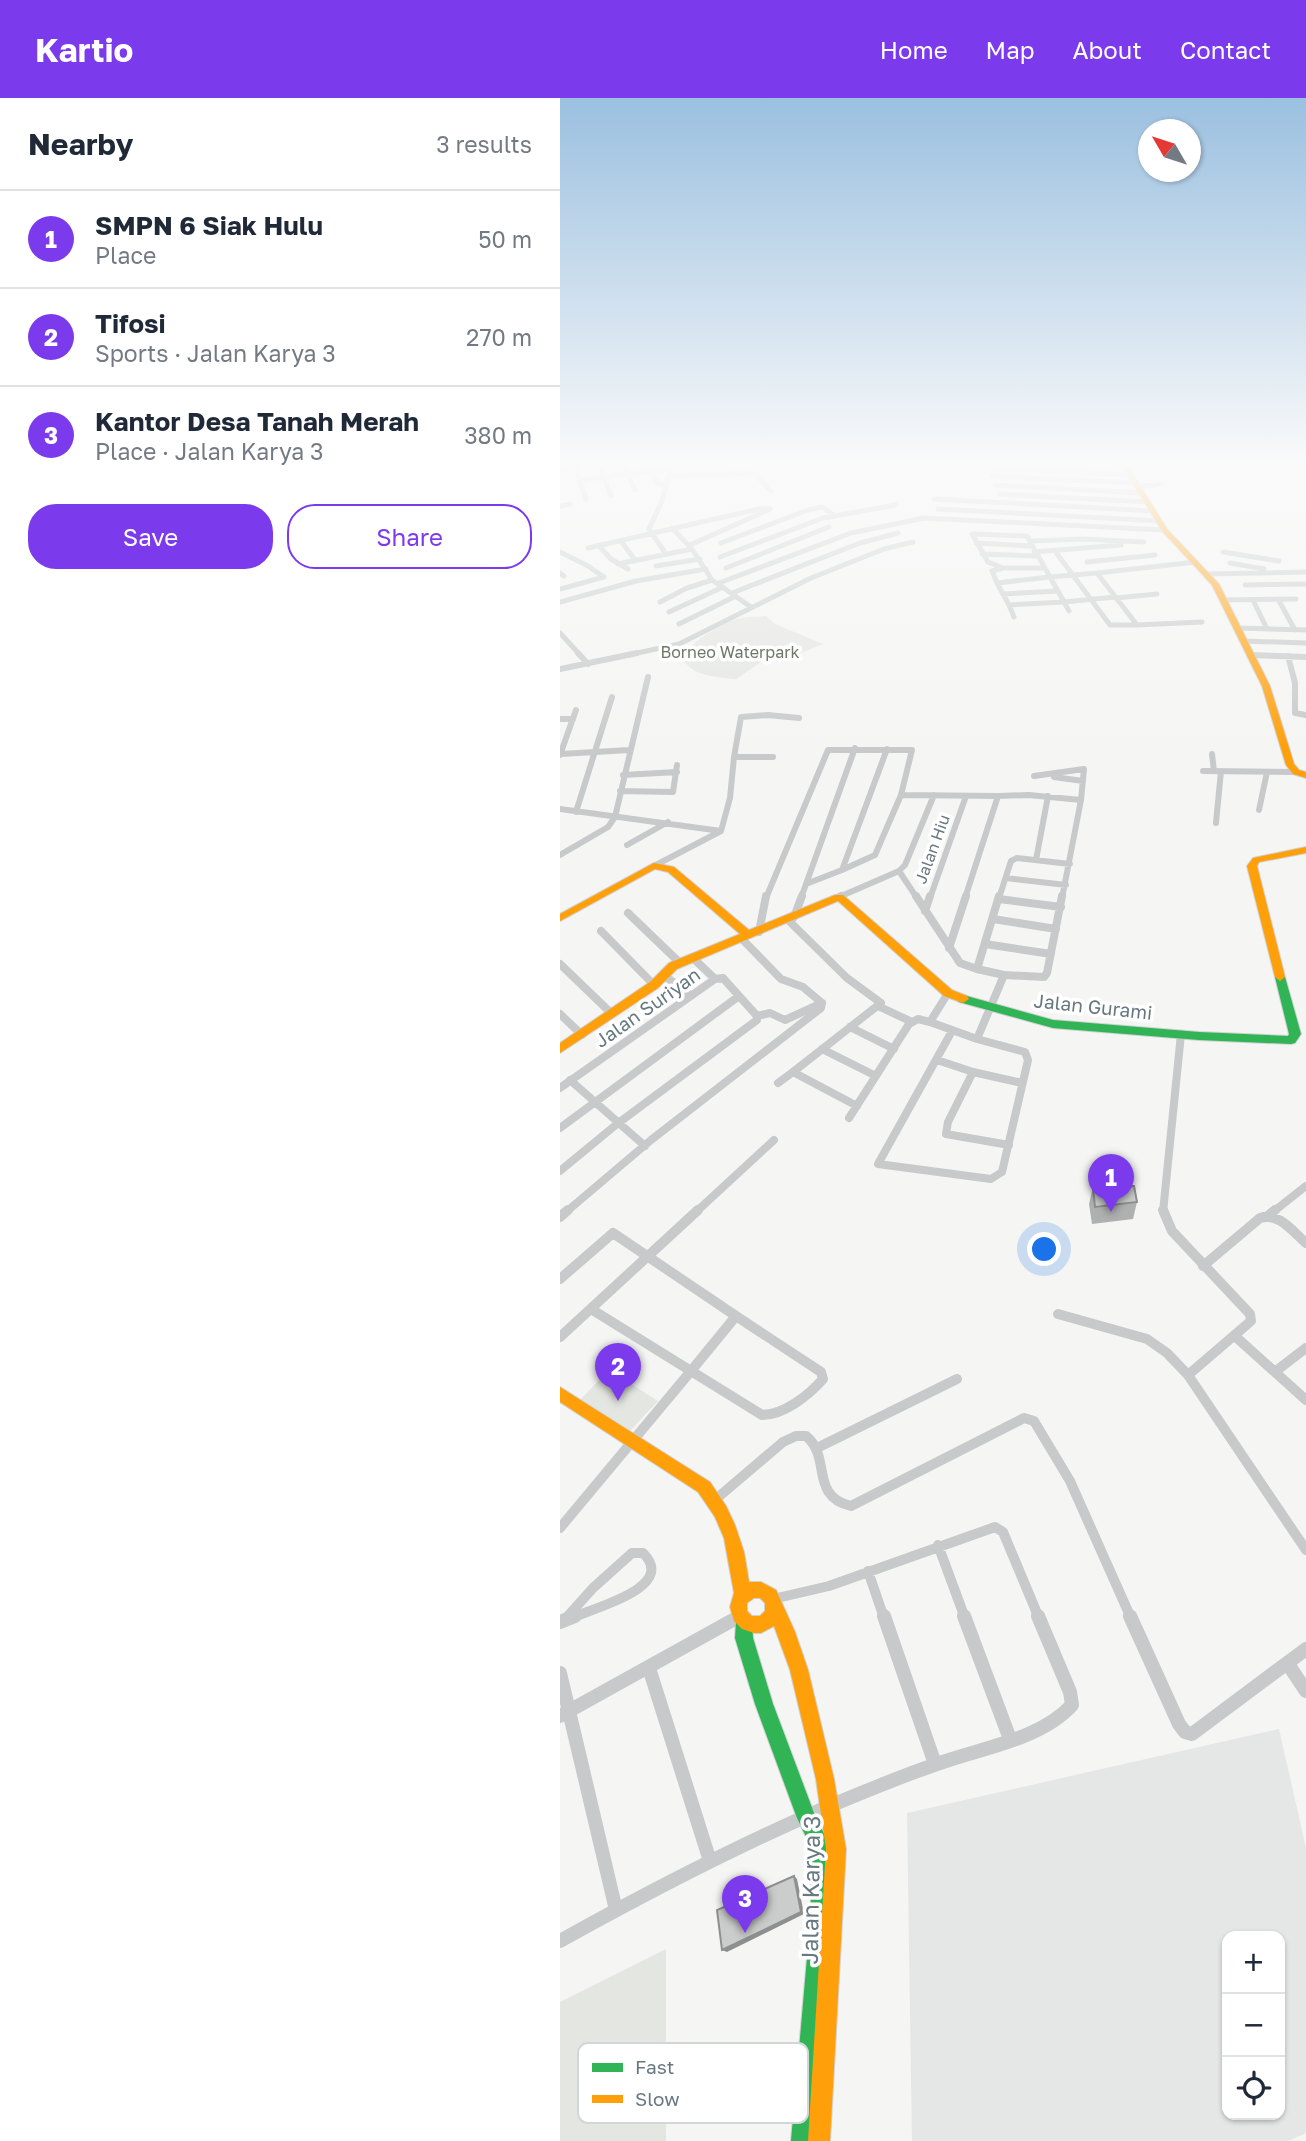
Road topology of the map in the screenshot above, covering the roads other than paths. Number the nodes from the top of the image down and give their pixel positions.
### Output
1 (578, 561) edge
2 (615, 561) edge
3 (629, 561) edge
4 (685, 561) edge
5 (701, 561) edge
6 (743, 561) edge
7 (778, 561) edge
8 (795, 561) edge
9 (811, 561) edge
10 (853, 561) edge
11 (988, 561) edge
12 (1039, 561) edge
13 (1063, 561) edge
14 (1093, 561) edge
15 (1160, 561) edge
16 (1087, 562) joint
17 (1196, 562) joint
18 (1230, 563) joint
19 (618, 564) junction
20 (801, 565) junction
21 (656, 566) dead end
22 (1164, 566) junction
23 (726, 568) dead end
24 (1003, 568) junction
25 (1043, 568) junction
26 (628, 569) dead end
27 (706, 569) junction
28 (1096, 572) junction
29 (1306, 572) edge
30 (1237, 573) junction
31 (1283, 573) junction
32 (781, 574) junction
33 (1207, 574) junction
34 (565, 575) edge
35 (1073, 575) junction
36 (604, 576) junction
37 (817, 576) junction
38 (1050, 578) junction
39 (712, 580) junction
40 (763, 581) junction
41 (579, 583) junction
42 (997, 583) junction
43 (798, 584) junction
44 (1306, 584) edge
45 (721, 585) junction
46 (1245, 585) junction
47 (617, 586) junction
48 (560, 589) edge
49 (1058, 591) junction
50 (781, 592) junction
51 (734, 594) junction
52 (1003, 594) junction
53 (1157, 594) dead end
54 (1116, 597) junction
55 (1252, 598) junction
56 (1296, 598) dead end
57 (1090, 599) junction
58 (1278, 599) junction
59 (1223, 600) junction
60 (1064, 601) junction
61 (560, 602) edge
62 (660, 602) dead end
63 (1009, 605) junction
64 (751, 607) junction
65 (1069, 611) dead end
66 (669, 612) dead end
67 (1014, 617) dead end
68 (1202, 622) dead end
69 (679, 624) dead end
70 (1137, 625) junction
71 (1236, 628) junction
72 (1267, 629) junction
73 (1295, 630) junction
74 (1306, 630) edge
75 (560, 633) edge
76 (1244, 641) junction
77 (1306, 643) edge
78 (1250, 655) junction
79 (1287, 656) junction
80 (1306, 657) edge
81 (588, 664) junction
82 (560, 670) edge
83 (648, 677) dead end
84 (612, 697) dead end
85 (576, 710) dead end
86 (1306, 715) edge
87 (799, 718) dead end
88 (560, 719) edge
89 (573, 719) junction
90 (855, 748) junction
91 (887, 749) junction
92 (629, 750) junction
93 (595, 752) junction
94 (560, 754) edge
95 (1212, 754) dead end
96 (734, 757) junction
97 (773, 757) dead end
98 (1093, 768) dead end
99 (1084, 769) junction
100 (1203, 771) dead end
101 (1217, 771) junction
102 (1267, 772) junction
103 (1301, 774) edge
104 (623, 775) junction
105 (1034, 776) dead end
106 (1047, 776) junction
107 (1083, 782) junction
108 (620, 791) junction
109 (901, 795) junction
110 (934, 795) junction
111 (966, 796) junction
112 (998, 796) junction
113 (1048, 796) junction
114 (1081, 800) junction
115 (560, 809) edge
116 (1259, 810) dead end
117 (576, 813) junction
118 (615, 817) junction
119 (668, 822) junction
120 (1216, 823) dead end
121 (721, 831) junction
122 (627, 845) dead end
123 (1306, 850) edge
124 (560, 855) edge
125 (1036, 860) junction
126 (1070, 864) junction
127 (654, 866) junction
128 (842, 870) junction
129 (899, 871) junction
130 (1006, 877) junction
131 (806, 884) junction
132 (1066, 885) junction
133 (839, 897) junction
134 (999, 899) junction
135 (1061, 907) junction
136 (925, 911) junction
137 (628, 913) dead end
138 (560, 918) edge
139 (790, 918) junction
140 (993, 919) junction
141 (1056, 929) junction
142 (601, 931) dead end
143 (750, 936) junction
144 (985, 944) junction
145 (949, 948) junction
146 (1051, 954) junction
147 (693, 958) junction
148 (680, 963) junction
149 (560, 964) edge
150 (977, 968) junction
151 (1004, 975) junction
152 (665, 976) junction
153 (715, 979) junction
154 (654, 985) junction
155 (948, 993) junction
156 (690, 995) junction
157 (739, 996) junction
158 (822, 1003) junction
159 (878, 1006) junction
160 (991, 1009) junction
161 (560, 1014) edge
162 (612, 1014) junction
163 (757, 1016) junction
164 (912, 1022) junction
165 (930, 1022) junction
166 (850, 1027) junction
167 (952, 1031) junction
168 (1181, 1034) junction
169 (582, 1035) junction
170 (976, 1039) junction
171 (894, 1048) junction
172 (560, 1049) edge
173 (822, 1049) junction
174 (937, 1060) junction
175 (793, 1072) junction
176 (973, 1072) junction
177 (876, 1076) junction
178 (570, 1080) junction
179 (778, 1083) dead end
180 (1022, 1083) junction
181 (560, 1088) edge
182 (595, 1099) junction
183 (857, 1106) junction
184 (849, 1118) dead end
185 (617, 1124) junction
186 (560, 1128) edge
187 (774, 1140) dead end
188 (1009, 1145) junction
189 (645, 1146) junction
190 (560, 1171) edge
191 (1306, 1186) edge
192 (1269, 1215) junction
193 (560, 1217) edge
194 (1306, 1242) edge
195 (649, 1256) junction
196 (1203, 1266) junction
197 (560, 1279) edge
198 (591, 1309) junction
199 (1058, 1314) dead end
200 (736, 1316) junction
201 (560, 1337) edge
202 (1236, 1337) junction
203 (1306, 1348) edge
204 (689, 1371) junction
205 (1276, 1371) junction
206 (1188, 1375) junction
207 (957, 1379) dead end
208 (560, 1394) edge
209 (1306, 1400) edge
210 (634, 1441) junction
211 (817, 1448) junction
212 (716, 1499) junction
213 (560, 1528) edge
214 (938, 1545) junction
215 (1306, 1550) edge
216 (740, 1572) junction
217 (868, 1572) junction
218 (760, 1588) junction
219 (743, 1596) junction
220 (773, 1604) junction
221 (742, 1619) junction
222 (563, 1620) edge
223 (1306, 1649) edge
224 (1288, 1664) junction
225 (649, 1668) junction
226 (560, 1673) edge
227 (1306, 1691) edge
228 (564, 1714) edge
229 (1010, 1739) junction
230 (935, 1764) junction
231 (832, 1804) junction
232 (806, 1818) junction
233 (710, 1861) junction
234 (616, 1910) junction
235 (827, 1912) junction
236 (560, 1941) edge
237 (808, 2086) edge
238 (804, 2123) edge
239 (802, 2141) edge
240 (819, 2141) edge

1 - 36 street
2 - 19 street
3 - 19 street
4 - 21 street
5 - 27 street
6 - 23 street
7 - 45 street
8 - 20 street
9 - 20 street
10 - 37 street
11 - 24 street
12 - 25 street
13 - 35 street
14 - 16 street
15 - 22 street
16 - 28 street
17 - 22 street
17 - 33 street
18 - 30 street
18 - 31 street
19 - 26 street
20 - 32 street
20 - 37 street
22 - 28 street
24 - 25 street
24 - 42 street
25 - 38 street
27 - 39 street
27 - 47 street
28 - 35 street
28 - 54 street
29 - 31 street
30 - 31 street
30 - 33 street
30 - 46 street
32 - 40 street
32 - 43 street
33 - 59 street
34 - 41 street
35 - 38 street
35 - 57 street
36 - 41 street
36 - 47 street
37 - 43 street
38 - 42 street
38 - 49 street
39 - 45 street
39 - 62 street
40 - 50 street
40 - 51 street
41 - 48 street
42 - 52 street
43 - 50 street
44 - 46 street
45 - 51 street
45 - 66 street
46 - 55 street
47 - 61 street
49 - 52 street
49 - 60 street
50 - 64 street
51 - 64 street
51 - 69 street
52 - 63 street
53 - 54 street
54 - 57 street
54 - 70 street
55 - 58 street
55 - 59 street
55 - 72 street
56 - 58 street
57 - 60 street
57 - 70 street
58 - 73 street
59 - 71 street
60 - 63 street
60 - 65 street
63 - 67 street
64 - 81 street
68 - 70 street
71 - 72 street
71 - 76 street
72 - 73 street
73 - 74 street
75 - 81 street
76 - 77 street
76 - 78 street
78 - 79 street
78 - 103 street
79 - 80 street
79 - 86 street
81 - 82 street
83 - 92 street
84 - 93 street
85 - 89 street
87 - 96 street
88 - 89 street
89 - 94 street
90 - 91 street
90 - 131 street
90 - 143 street
91 - 109 street
91 - 128 street
92 - 93 street
92 - 104 street
93 - 94 street
93 - 117 street
95 - 101 street
96 - 97 street
96 - 121 street
98 - 99 street
99 - 106 street
99 - 107 street
100 - 101 street
101 - 102 street
101 - 120 street
102 - 103 street
102 - 116 street
104 - 108 street
104 - 108 street
105 - 106 street
106 - 107 street
107 - 114 street
108 - 118 street
109 - 110 street
109 - 128 street
110 - 111 street
110 - 129 street
111 - 112 street
111 - 136 street, Jalan Hiu
112 - 113 street
112 - 145 street
113 - 114 street
113 - 125 street
114 - 126 street
115 - 117 street
117 - 118 street
118 - 119 street
118 - 124 street
119 - 121 street
119 - 122 street
121 - 127 street
123 - 168 street, Jalan Gurami
125 - 126 street
125 - 130 street
126 - 132 street
127 - 138 street
127 - 143 street
128 - 131 street
129 - 133 street
129 - 136 street
130 - 132 street
130 - 134 street
131 - 139 street
132 - 135 street
133 - 139 street
133 - 155 street, Jalan Gurami
134 - 135 street
134 - 140 street
135 - 141 street
136 - 145 street
137 - 148 street
139 - 143 street
139 - 159 street
140 - 141 street
140 - 144 street
141 - 146 street
142 - 154 street
143 - 147 street
143 - 158 street
144 - 146 street
144 - 150 street
145 - 150 street
146 - 151 street
147 - 148 street
147 - 153 street
148 - 152 street
149 - 162 street
150 - 151 street
151 - 160 street
152 - 154 street
152 - 156 street
153 - 156 street, Jalan Suriyan
153 - 157 street, Jalan Suriyan
154 - 162 street
155 - 160 street, Jalan Gurami
155 - 165 street
156 - 178 street, Jalan Suriyan
157 - 163 street
157 - 182 street
158 - 163 street
158 - 189 street
159 - 164 street
159 - 166 street
160 - 168 street, Jalan Gurami
160 - 170 street
161 - 169 street
162 - 169 street
163 - 185 street
164 - 165 street
164 - 171 street
165 - 167 street
166 - 171 street
166 - 173 street
167 - 170 street
167 - 174 street
168 - 196 street
169 - 172 street
170 - 180 street
171 - 177 street
173 - 175 street
173 - 177 street
174 - 176 street
174 - 188 street
175 - 179 street
175 - 183 street
176 - 180 street
176 - 188 street
177 - 183 street
178 - 181 street, Jalan Suriyan
178 - 182 street
180 - 188 street
182 - 185 street
182 - 186 street
183 - 184 street
185 - 189 street
185 - 190 street
187 - 195 street
189 - 193 street
191 - 192 street
192 - 194 street
192 - 196 street
195 - 197 street
195 - 198 street
195 - 200 street
196 - 202 street
198 - 201 street
198 - 204 street
199 - 206 street
200 - 204 street
200 - 204 street
202 - 205 street
202 - 206 street
203 - 205 street
204 - 210 street
205 - 209 street
206 - 215 street
207 - 211 street
208 - 210 street
210 - 212 street
210 - 213 street
211 - 212 street
211 - 224 street
212 - 216 street, Jalan Karya 3
214 - 217 street
214 - 229 street
214 - 229 street
216 - 218 street, Jalan Karya 3
216 - 219 street, Jalan Karya 3
217 - 220 street
217 - 230 street
218 - 219 street
218 - 220 street, Jalan Karya 3
219 - 221 street, Jalan Karya 3
220 - 221 street
220 - 231 street, Jalan Karya 3
221 - 225 street
221 - 232 street, Jalan Karya 3
222 - 222 street
223 - 224 street
224 - 227 street
225 - 228 street
225 - 233 street
226 - 228 street
228 - 234 street
229 - 230 street
230 - 231 street
231 - 232 street
231 - 235 street, Jalan Karya 3
232 - 233 street
232 - 235 street, Jalan Karya 3
233 - 234 street
234 - 236 street
235 - 237 street, Jalan Karya 3
235 - 240 street, Jalan Karya 3
238 - 239 street, Jalan Karya 3

